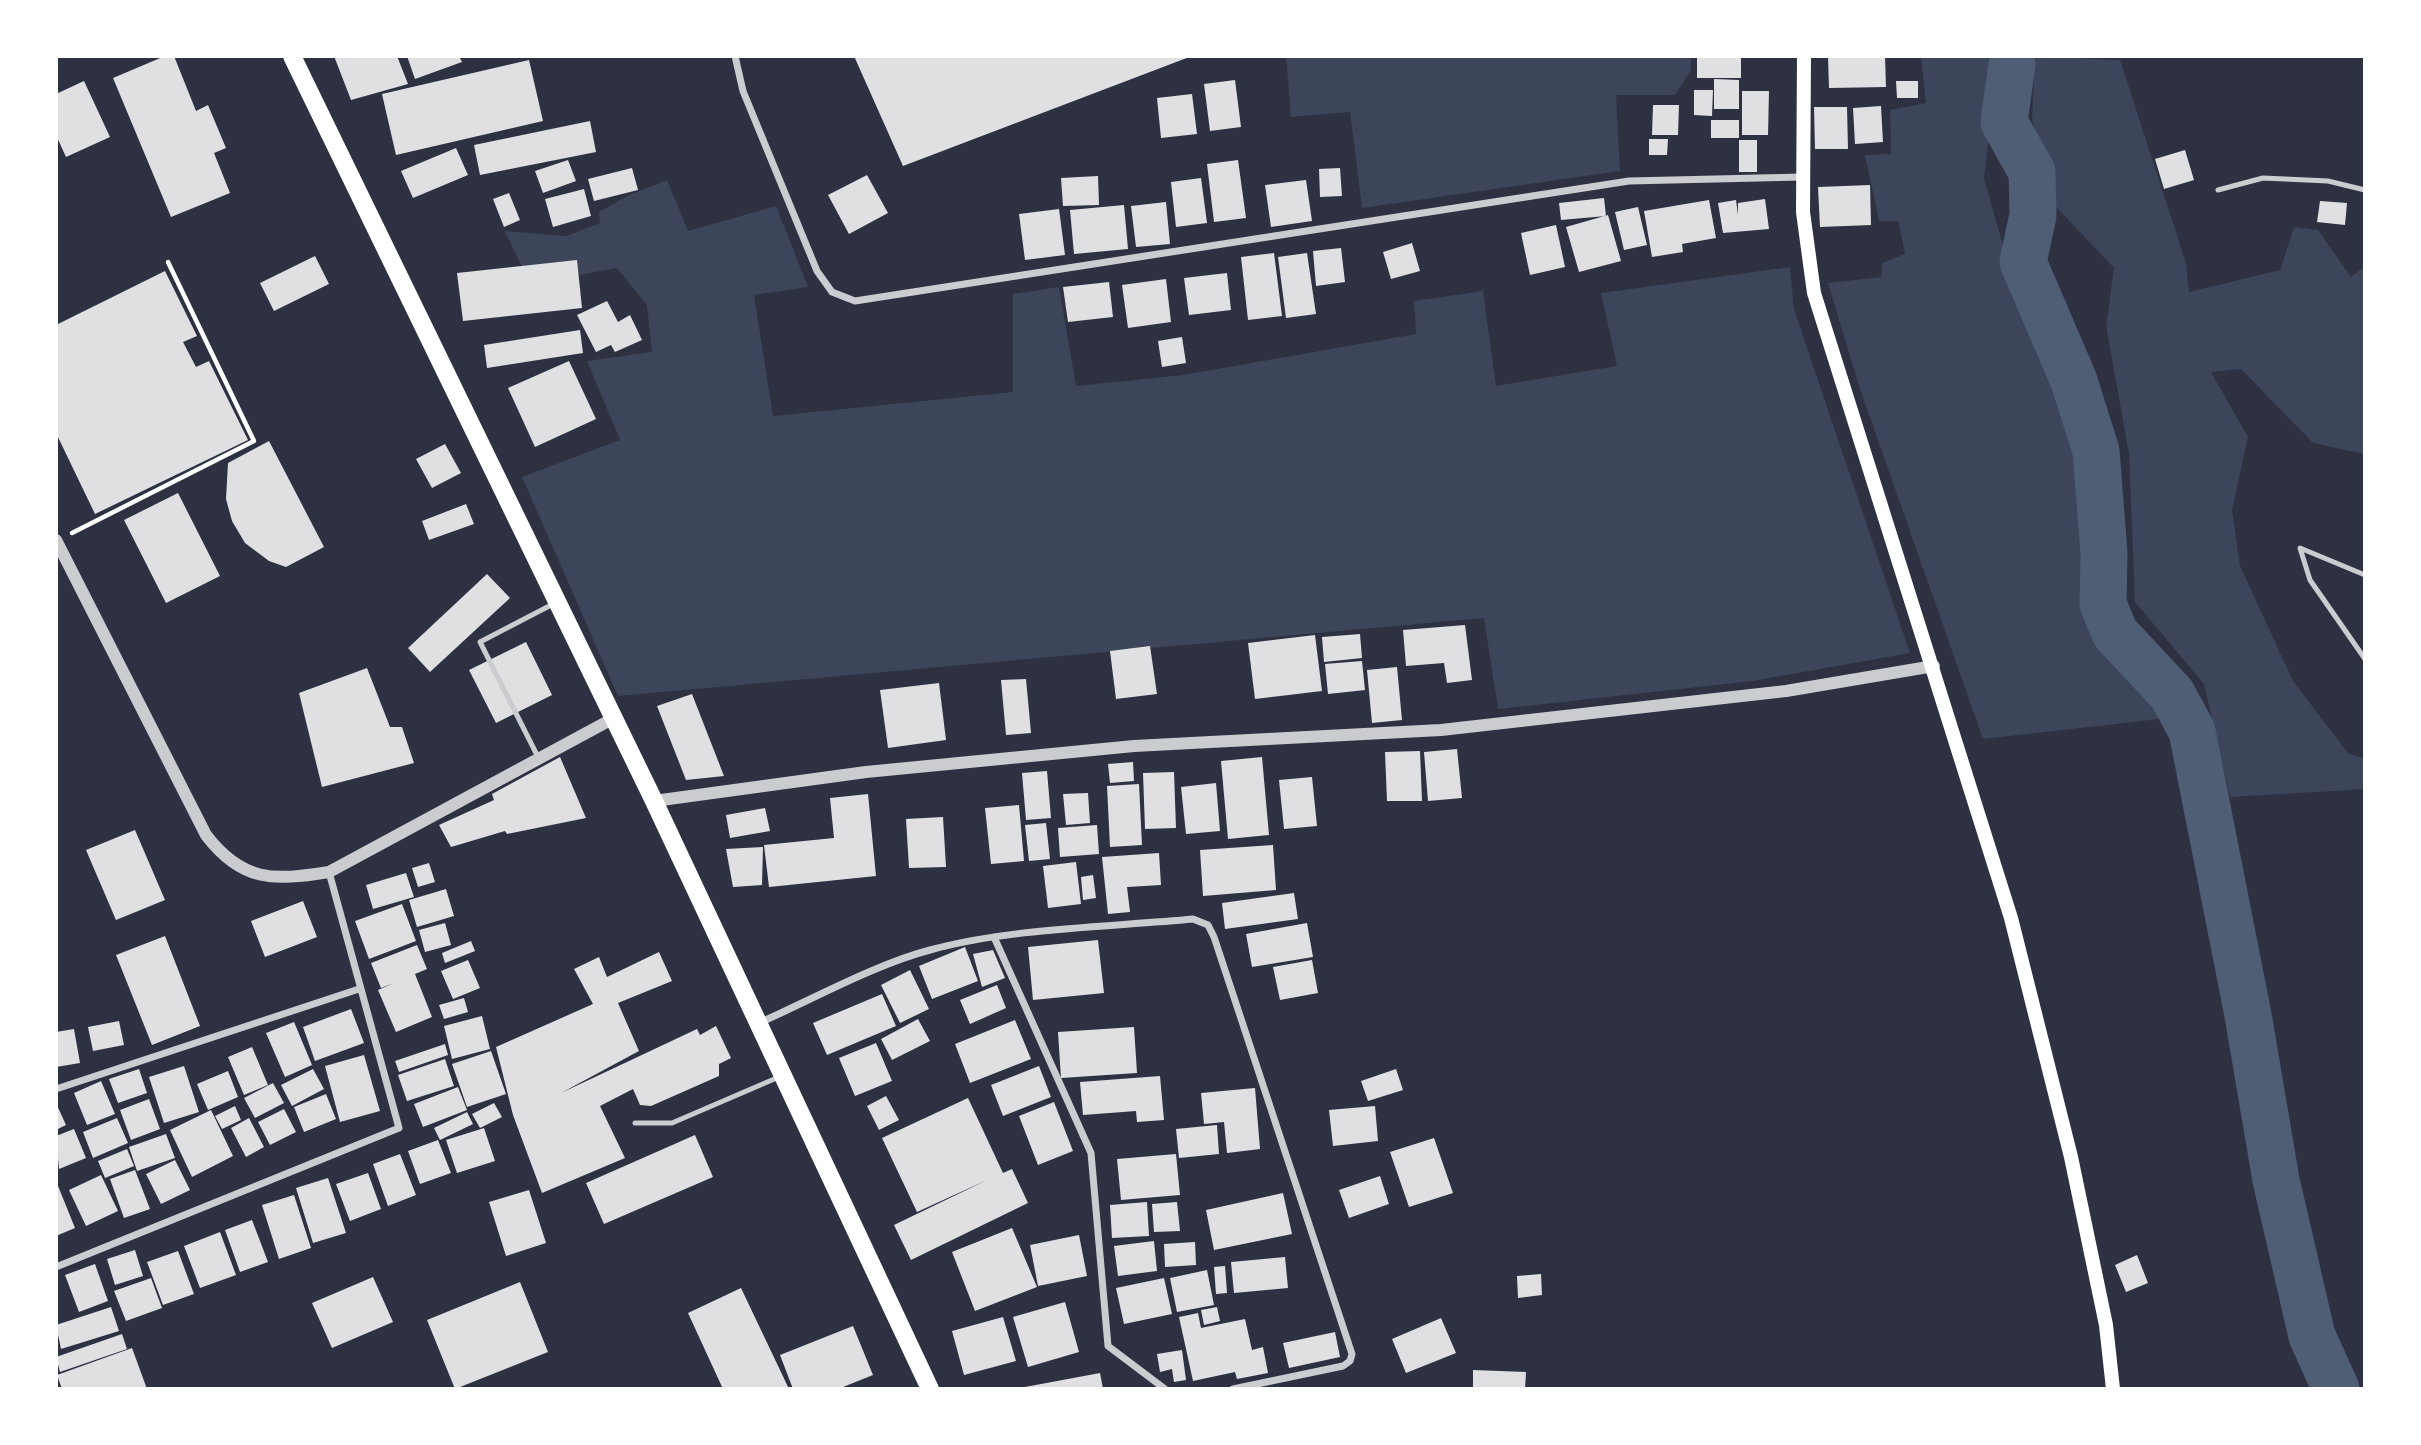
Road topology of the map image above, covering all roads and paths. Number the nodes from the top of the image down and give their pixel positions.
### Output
1 (734, 56) edge
2 (1804, 56) edge
3 (294, 58) edge
4 (1802, 177) junction
5 (2218, 190) dead end
6 (2365, 190) edge
7 (168, 262) dead end
8 (71, 534) dead end
9 (56, 540) edge
10 (2365, 575) edge
11 (558, 602) junction
12 (2365, 659) edge
13 (1934, 666) junction
14 (614, 718) junction
15 (539, 759) junction
16 (654, 801) junction
17 (329, 872) junction
18 (994, 937) junction
19 (359, 989) junction
20 (758, 1023) junction
21 (782, 1076) junction
22 (56, 1089) edge
23 (635, 1123) dead end
24 (56, 1267) edge
25 (930, 1389) edge
26 (1165, 1389) edge
27 (1233, 1389) edge
28 (2113, 1389) edge

1 - 4 street
2 - 4 main road
3 - 11 main road
4 - 13 main road
5 - 6 lane
7 - 8 path
9 - 17 street
10 - 12 lane
11 - 14 main road
11 - 15 lane
13 - 16 street
13 - 28 main road
14 - 15 street
14 - 16 main road
15 - 17 street
16 - 20 main road
17 - 19 street
18 - 20 street
18 - 26 street
18 - 27 street
19 - 22 street
19 - 24 street
20 - 21 main road
21 - 23 lane
21 - 25 main road

